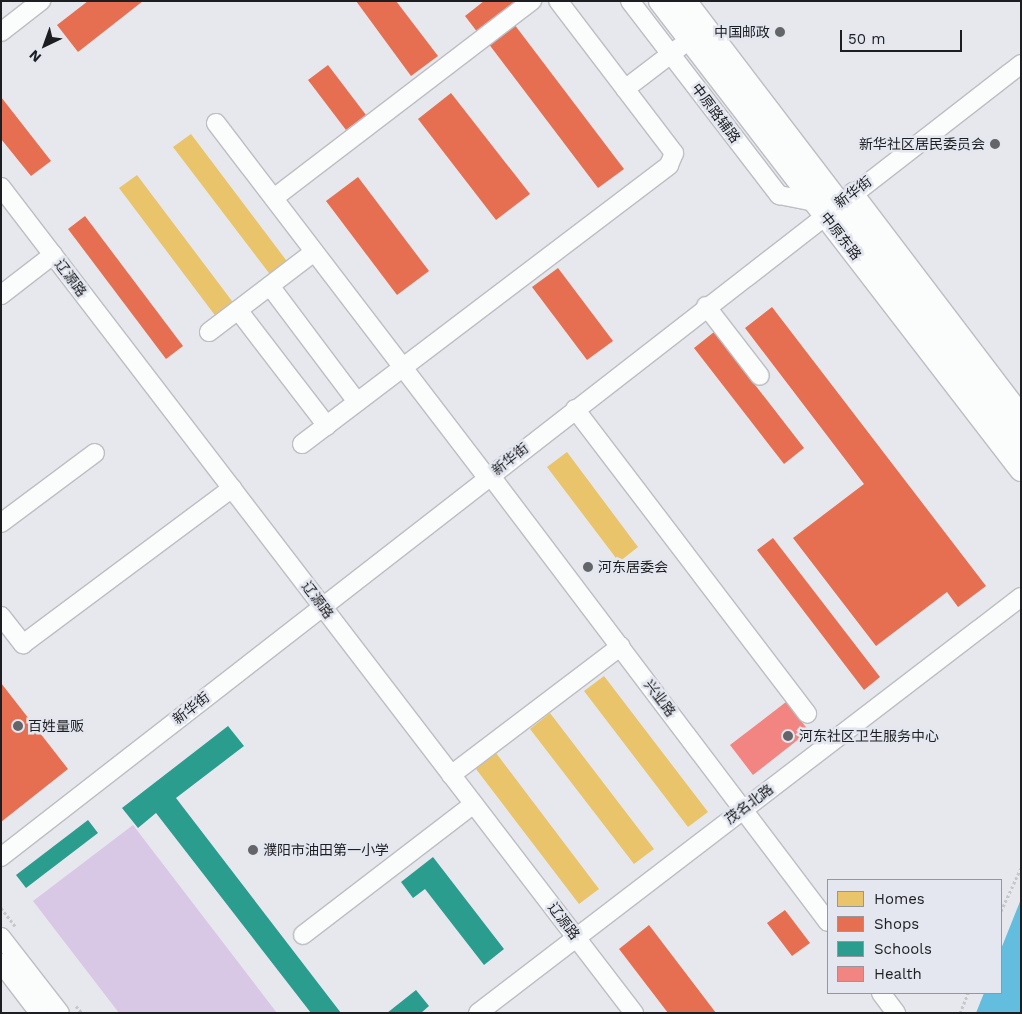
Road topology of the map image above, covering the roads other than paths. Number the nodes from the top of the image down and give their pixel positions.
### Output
1 (41, 1) edge
2 (532, 1) edge
3 (558, 1) edge
4 (630, 1) edge
5 (660, 1) edge
6 (685, 1) edge
7 (1, 32) edge
8 (690, 40) junction
9 (671, 54) junction
10 (1021, 64) edge
11 (625, 89) junction
12 (216, 123) dead end
13 (1, 187) edge
14 (274, 198) junction
15 (833, 203) junction
16 (314, 252) junction
17 (53, 255) junction
18 (270, 286) junction
19 (1, 295) edge
20 (706, 306) junction
21 (238, 310) junction
22 (209, 332) dead end
23 (403, 367) junction
24 (760, 376) dead end
25 (357, 402) junction
26 (575, 409) junction
27 (1021, 413) edge
28 (327, 426) junction
29 (1021, 441) edge
30 (302, 444) dead end
31 (95, 453) dead end
32 (1021, 470) edge
33 (489, 476) junction
34 (232, 488) junction
35 (1, 523) edge
36 (1021, 597) edge
37 (322, 606) junction
38 (1, 616) edge
39 (621, 646) junction
40 (807, 714) dead end
41 (452, 775) junction
42 (474, 804) junction
43 (743, 808) junction
44 (1, 857) edge
45 (827, 921) edge
46 (303, 935) dead end
47 (1, 937) edge
48 (576, 938) junction
49 (1, 963) edge
50 (882, 994) edge
51 (39, 1013) edge
52 (60, 1013) edge
53 (478, 1013) edge
54 (634, 1013) edge
55 (896, 1013) edge

1 - 7 street
2 - 14 street
3 - 11 street
4 - 9 street, 中原路辅路
5 - 8 main road, 中原东路
6 - 15 main road, 中原东路
8 - 9 street
8 - 15 main road, 中原东路
9 - 11 street
9 - 15 street, 中原路辅路
10 - 15 street, 新华街
11 - 23 street
12 - 14 street, 兴业路
13 - 17 street, 辽源路
14 - 16 street, 兴业路
15 - 20 street, 新华街
15 - 27 street
15 - 29 main road, 中原东路
15 - 32 main road, 中原东路
16 - 18 street
16 - 23 street, 兴业路
17 - 19 street
17 - 34 street, 辽源路
18 - 21 street
18 - 25 street
20 - 24 street
20 - 26 street, 新华街
21 - 22 street
21 - 28 street
23 - 25 street
23 - 33 street, 兴业路
25 - 28 street
26 - 33 street, 新华街
26 - 40 street
28 - 30 street
31 - 35 street
33 - 37 street, 新华街
33 - 39 street, 兴业路
34 - 37 street, 辽源路
34 - 38 street
36 - 43 street, 茂名北路
37 - 41 street, 辽源路
37 - 44 street, 新华街
39 - 41 street
39 - 43 street, 兴业路
41 - 42 street, 辽源路
42 - 46 street
42 - 48 street, 辽源路
43 - 45 street, 兴业路
43 - 48 street, 茂名北路
47 - 52 street
48 - 53 street, 茂名北路
48 - 54 street, 辽源路
49 - 51 street
50 - 55 street

